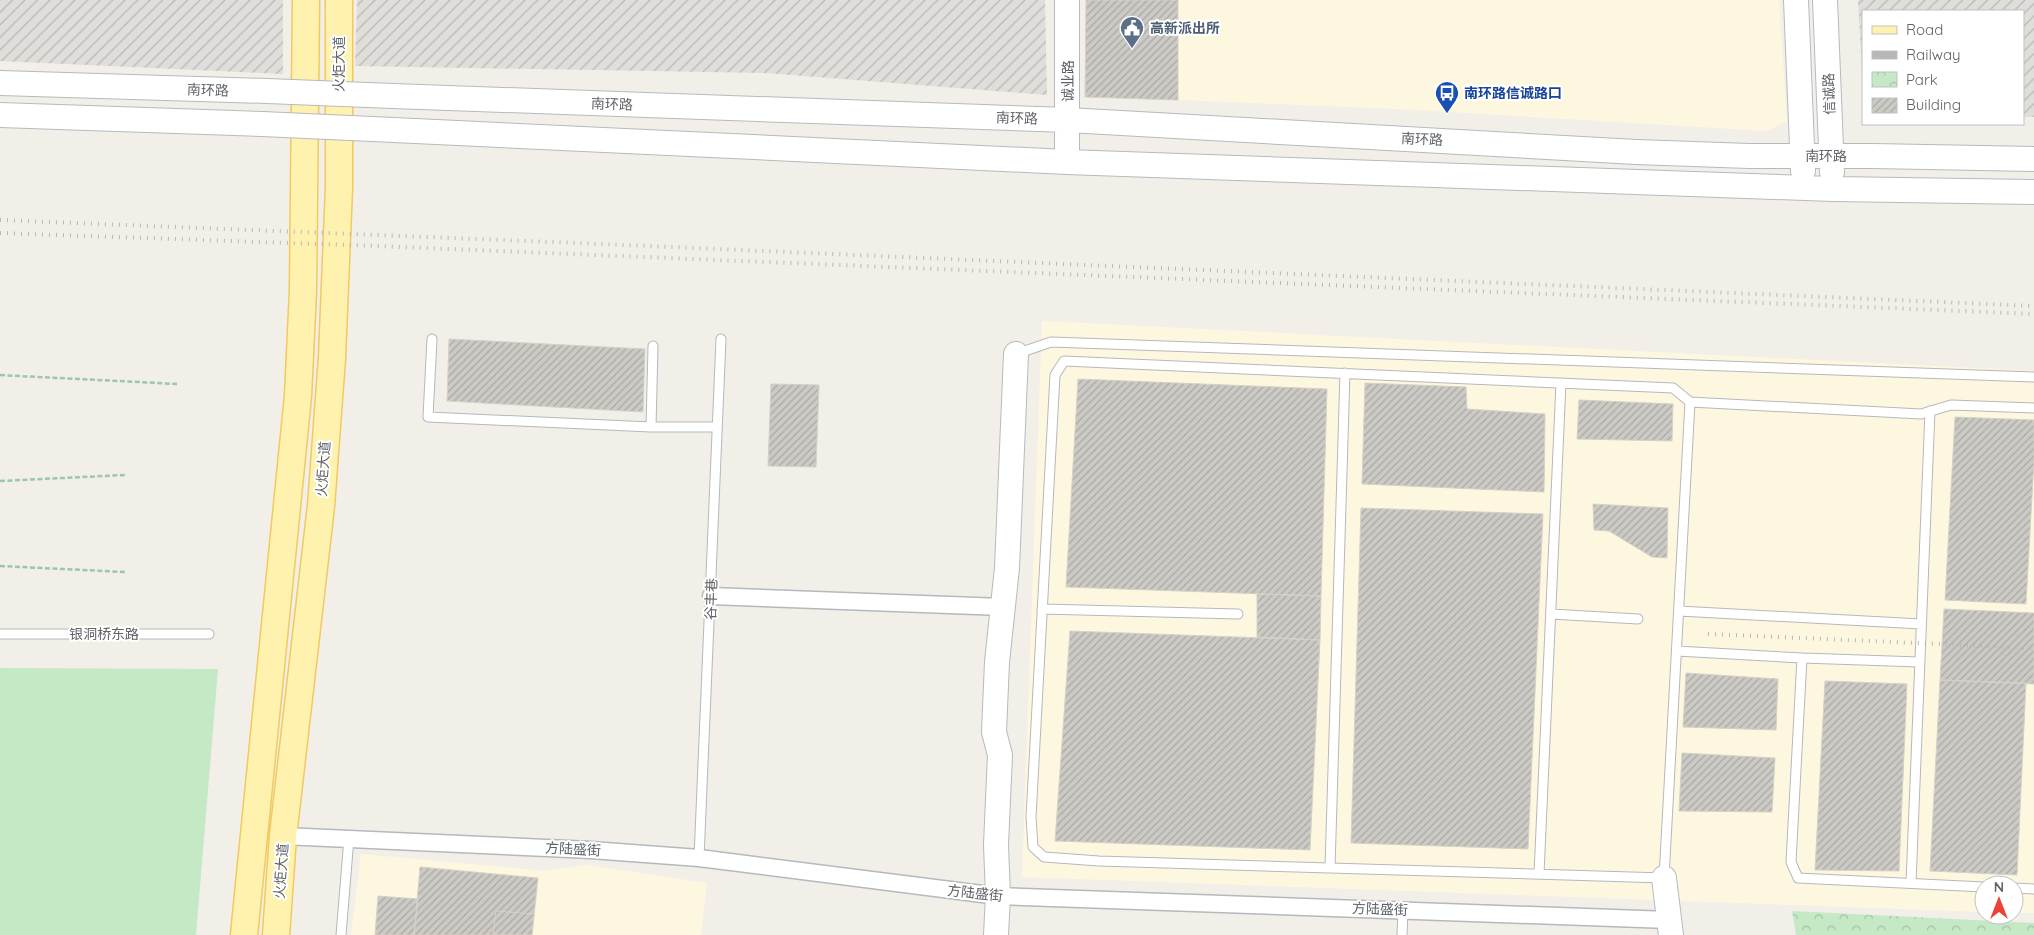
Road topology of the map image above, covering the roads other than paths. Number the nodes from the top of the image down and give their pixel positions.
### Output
1 (306, 0) edge
2 (340, 0) edge
3 (1067, 0) edge
4 (1796, 0) edge
5 (1825, 0) edge
6 (0, 83) edge
7 (0, 115) edge
8 (1068, 120) junction
9 (1803, 156) junction
10 (1831, 156) junction
11 (2034, 160) edge
12 (1068, 162) junction
13 (1804, 188) junction
14 (1833, 189) junction
15 (2034, 192) edge
16 (432, 339) dead end
17 (720, 339) dead end
18 (653, 346) dead end
19 (1016, 354) joint
20 (1345, 373) junction
21 (2034, 377) edge
22 (1561, 383) junction
23 (1690, 402) junction
24 (2034, 408) edge
25 (1930, 411) junction
26 (651, 426) junction
27 (716, 427) junction
28 (711, 596) junction
29 (1003, 607) junction
30 (1042, 609) junction
31 (1679, 611) junction
32 (1238, 614) dead end
33 (1551, 614) junction
34 (1638, 619) dead end
35 (1920, 624) junction
36 (0, 634) edge
37 (209, 634) dead end
38 (1676, 651) junction
39 (1802, 658) junction
40 (1919, 662) junction
41 (283, 836) junction
42 (349, 838) junction
43 (698, 858) junction
44 (1330, 868) junction
45 (1539, 874) junction
46 (1664, 878) junction
47 (1911, 883) junction
48 (1974, 886) edge
49 (998, 896) junction
50 (1403, 910) junction
51 (1670, 927) edge
52 (244, 935) edge
53 (276, 935) edge
54 (340, 935) edge
55 (996, 935) edge
56 (1402, 935) edge

1 - 52 main road, 火炬大道
2 - 41 main road, 火炬大道
3 - 8 main road, 诚业路
4 - 9 main road, 信诚路
5 - 10 main road, 信诚路
6 - 8 main road, 南环路, bridge
7 - 12 main road, bridge
8 - 9 main road, 南环路
8 - 12 main road, 诚业路
9 - 10 main road, 南环路
9 - 13 main road, 信诚路
10 - 11 main road, 南环路
10 - 14 main road, 信诚路
12 - 13 main road
13 - 14 main road
14 - 15 main road
16 - 26 lane
17 - 27 lane, 谷丰巷
18 - 26 lane
19 - 21 lane
19 - 29 main road
20 - 22 lane
20 - 30 lane
20 - 44 lane
22 - 23 lane
22 - 33 lane
23 - 25 lane
23 - 31 lane
24 - 25 lane
25 - 35 lane
26 - 27 lane
27 - 28 lane, 谷丰巷
28 - 29 street
28 - 43 lane, 谷丰巷
29 - 49 main road
30 - 32 lane
30 - 44 lane
31 - 35 lane
31 - 38 lane
33 - 34 lane
33 - 45 lane
35 - 40 lane
36 - 37 lane, 银洞桥东路
38 - 39 lane
38 - 46 lane
39 - 40 lane
39 - 47 lane
40 - 47 lane
41 - 42 street, 方陆盛街
41 - 53 main road, 火炬大道
42 - 43 street, 方陆盛街
42 - 54 lane
43 - 49 street, 方陆盛街
44 - 45 lane
45 - 46 lane
46 - 51 main road
47 - 48 lane
49 - 50 street, 方陆盛街
49 - 55 main road
50 - 51 street, 方陆盛街
50 - 56 lane

